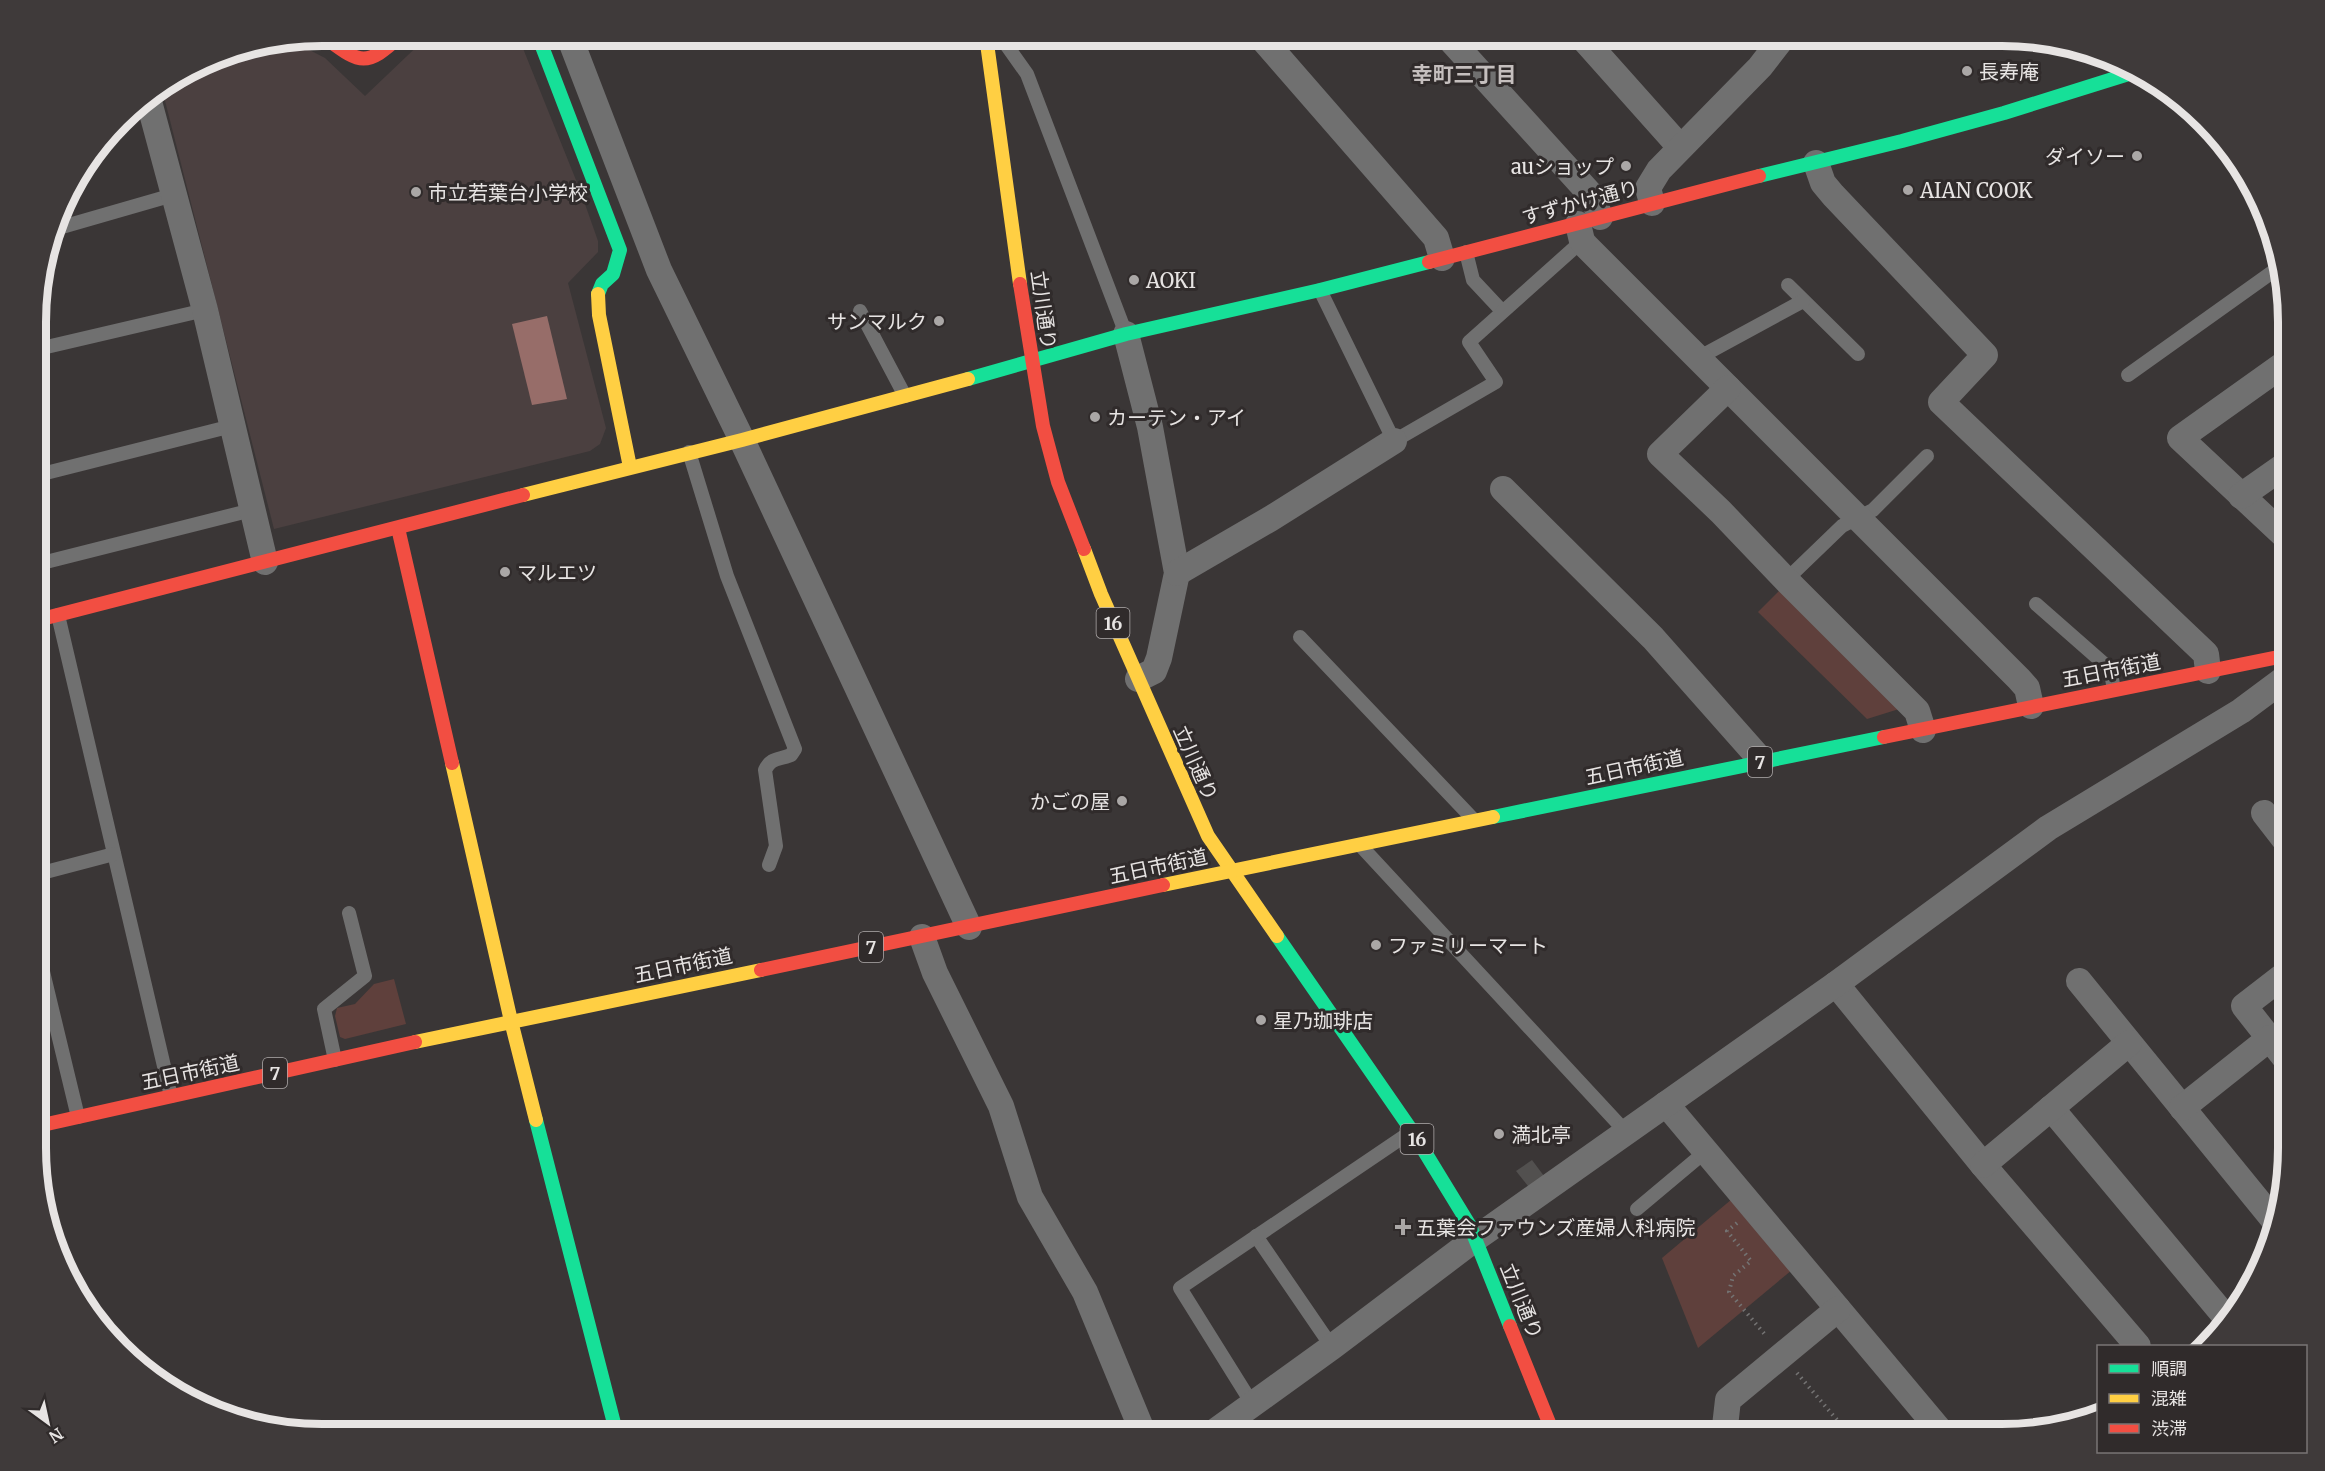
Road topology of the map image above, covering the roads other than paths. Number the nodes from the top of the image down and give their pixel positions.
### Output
1 (337, 46) edge
2 (389, 46) edge
3 (542, 46) edge
4 (573, 46) edge
5 (987, 46) edge
6 (1007, 46) edge
7 (1269, 46) edge
8 (1456, 46) edge
9 (1590, 46) edge
10 (1776, 46) edge
11 (2125, 75) edge
12 (147, 109) edge
13 (1680, 147) junction
14 (1816, 163) junction
15 (173, 195) junction
16 (1652, 203) junction
17 (64, 227) edge
18 (1587, 228) junction
19 (1454, 255) junction
20 (2274, 271) edge
21 (1788, 285) dead end
22 (1320, 290) junction
23 (1803, 301) junction
24 (206, 310) junction
25 (860, 311) dead end
26 (1502, 311) junction
27 (1126, 334) junction
28 (46, 347) edge
29 (1858, 354) dead end
30 (1698, 358) junction
31 (1032, 362) junction
32 (2278, 368) edge
33 (2128, 375) dead end
34 (1728, 388) junction
35 (906, 396) junction
36 (232, 426) junction
37 (742, 441) junction
38 (1394, 441) junction
39 (689, 452) junction
40 (1927, 456) dead end
41 (630, 468) junction
42 (2278, 470) edge
43 (46, 473) edge
44 (1503, 489) dead end
45 (2241, 496) junction
46 (252, 510) junction
47 (1858, 516) junction
48 (398, 528) junction
49 (2278, 530) edge
50 (46, 562) edge
51 (265, 562) junction
52 (1177, 573) junction
53 (1786, 580) junction
54 (2036, 604) dead end
55 (57, 615) junction
56 (46, 618) edge
57 (1300, 638) dead end
58 (2278, 657) edge
59 (2208, 671) junction
60 (1138, 679) junction
61 (2278, 683) edge
62 (2114, 689) junction
63 (2031, 706) junction
64 (1923, 730) junction
65 (1762, 761) junction
66 (2264, 813) dead end
67 (1475, 820) junction
68 (2278, 831) edge
69 (1358, 844) junction
70 (114, 854) junction
71 (769, 865) dead end
72 (1231, 870) junction
73 (46, 872) edge
74 (349, 913) dead end
75 (969, 927) junction
76 (922, 937) junction
77 (2278, 980) edge
78 (2079, 981) dead end
79 (46, 984) edge
80 (1836, 984) junction
81 (511, 1021) junction
82 (2270, 1038) junction
83 (2129, 1043) junction
84 (2278, 1049) edge
85 (335, 1060) junction
86 (171, 1096) junction
87 (1666, 1104) junction
88 (2051, 1108) junction
89 (2182, 1108) junction
90 (78, 1117) junction
91 (46, 1124) edge
92 (1412, 1131) junction
93 (1626, 1132) junction
94 (1706, 1152) junction
95 (1983, 1165) junction
96 (1637, 1209) dead end
97 (2270, 1216) edge
98 (1256, 1236) junction
99 (1475, 1239) junction
100 (1838, 1309) junction
101 (2224, 1315) edge
102 (2136, 1345) edge
103 (1332, 1347) junction
104 (1253, 1405) junction
105 (614, 1424) edge
106 (1139, 1424) edge
107 (1226, 1424) edge
108 (1550, 1424) edge
109 (1725, 1424) edge
110 (1935, 1424) edge

1 - 2 main road
3 - 41 main road
4 - 37 street
5 - 31 main road, 立川通り / 16
6 - 27 lane
7 - 19 street
8 - 18 street
9 - 13 street
10 - 13 street
11 - 14 main road, すずかけ通り
12 - 15 street
13 - 16 street
14 - 16 main road, すずかけ通り
14 - 59 street
15 - 17 lane
15 - 24 street
16 - 18 main road, すずかけ通り
18 - 19 main road, すずかけ通り
18 - 26 lane
18 - 30 street
19 - 22 main road, すずかけ通り
19 - 26 lane
20 - 33 lane
21 - 23 lane
22 - 27 main road, すずかけ通り
22 - 38 lane
23 - 29 lane
23 - 30 lane
24 - 28 lane
24 - 36 street
25 - 35 lane
26 - 38 lane
27 - 31 main road, すずかけ通り
27 - 52 street
30 - 34 street
31 - 35 main road, すずかけ通り
31 - 60 main road, 立川通り / 16
32 - 45 street
34 - 47 street
34 - 53 street
35 - 37 main road, すずかけ通り
36 - 43 lane
36 - 46 street
37 - 39 main road, すずかけ通り
37 - 75 street
38 - 52 street
39 - 41 main road, すずかけ通り
39 - 71 lane
40 - 47 lane
41 - 48 main road, すずかけ通り
42 - 45 street
44 - 65 street
45 - 49 street
46 - 50 lane
46 - 51 street
47 - 53 lane
47 - 63 street
48 - 51 main road, すずかけ通り
48 - 81 main road
51 - 55 main road, すずかけ通り
52 - 60 street
53 - 64 street
54 - 62 lane
55 - 56 main road, すずかけ通り
55 - 70 lane
57 - 67 lane
58 - 59 main road, 五日市街道 / 7
59 - 62 main road, 五日市街道 / 7
60 - 72 main road, 立川通り / 16
61 - 80 street
62 - 63 main road, 五日市街道 / 7
63 - 64 main road, 五日市街道 / 7
64 - 65 main road, 五日市街道 / 7
65 - 67 main road, 五日市街道 / 7
66 - 68 street
67 - 69 main road, 五日市街道 / 7
69 - 72 main road, 五日市街道 / 7
69 - 93 lane
70 - 73 lane
70 - 86 lane
72 - 75 main road, 五日市街道 / 7
72 - 92 main road, 立川通り / 16
74 - 85 lane
75 - 76 main road, 五日市街道 / 7
76 - 81 main road, 五日市街道 / 7
76 - 106 street
77 - 82 street
78 - 83 street
79 - 90 lane
80 - 87 street
80 - 95 street
81 - 85 main road, 五日市街道 / 7
81 - 105 main road
82 - 84 street
82 - 89 street
83 - 88 street
83 - 89 street
85 - 86 main road, 五日市街道 / 7
86 - 90 main road, 五日市街道 / 7
87 - 93 street
87 - 94 street
88 - 95 street
88 - 101 street
89 - 97 street
90 - 91 main road, 五日市街道 / 7
92 - 98 lane
92 - 99 main road, 立川通り / 16
93 - 99 street
94 - 96 lane
94 - 100 street
95 - 102 street
98 - 103 lane
98 - 104 lane
99 - 103 street
99 - 108 main road, 立川通り / 16
100 - 109 street
100 - 110 street
103 - 104 street
104 - 107 street

